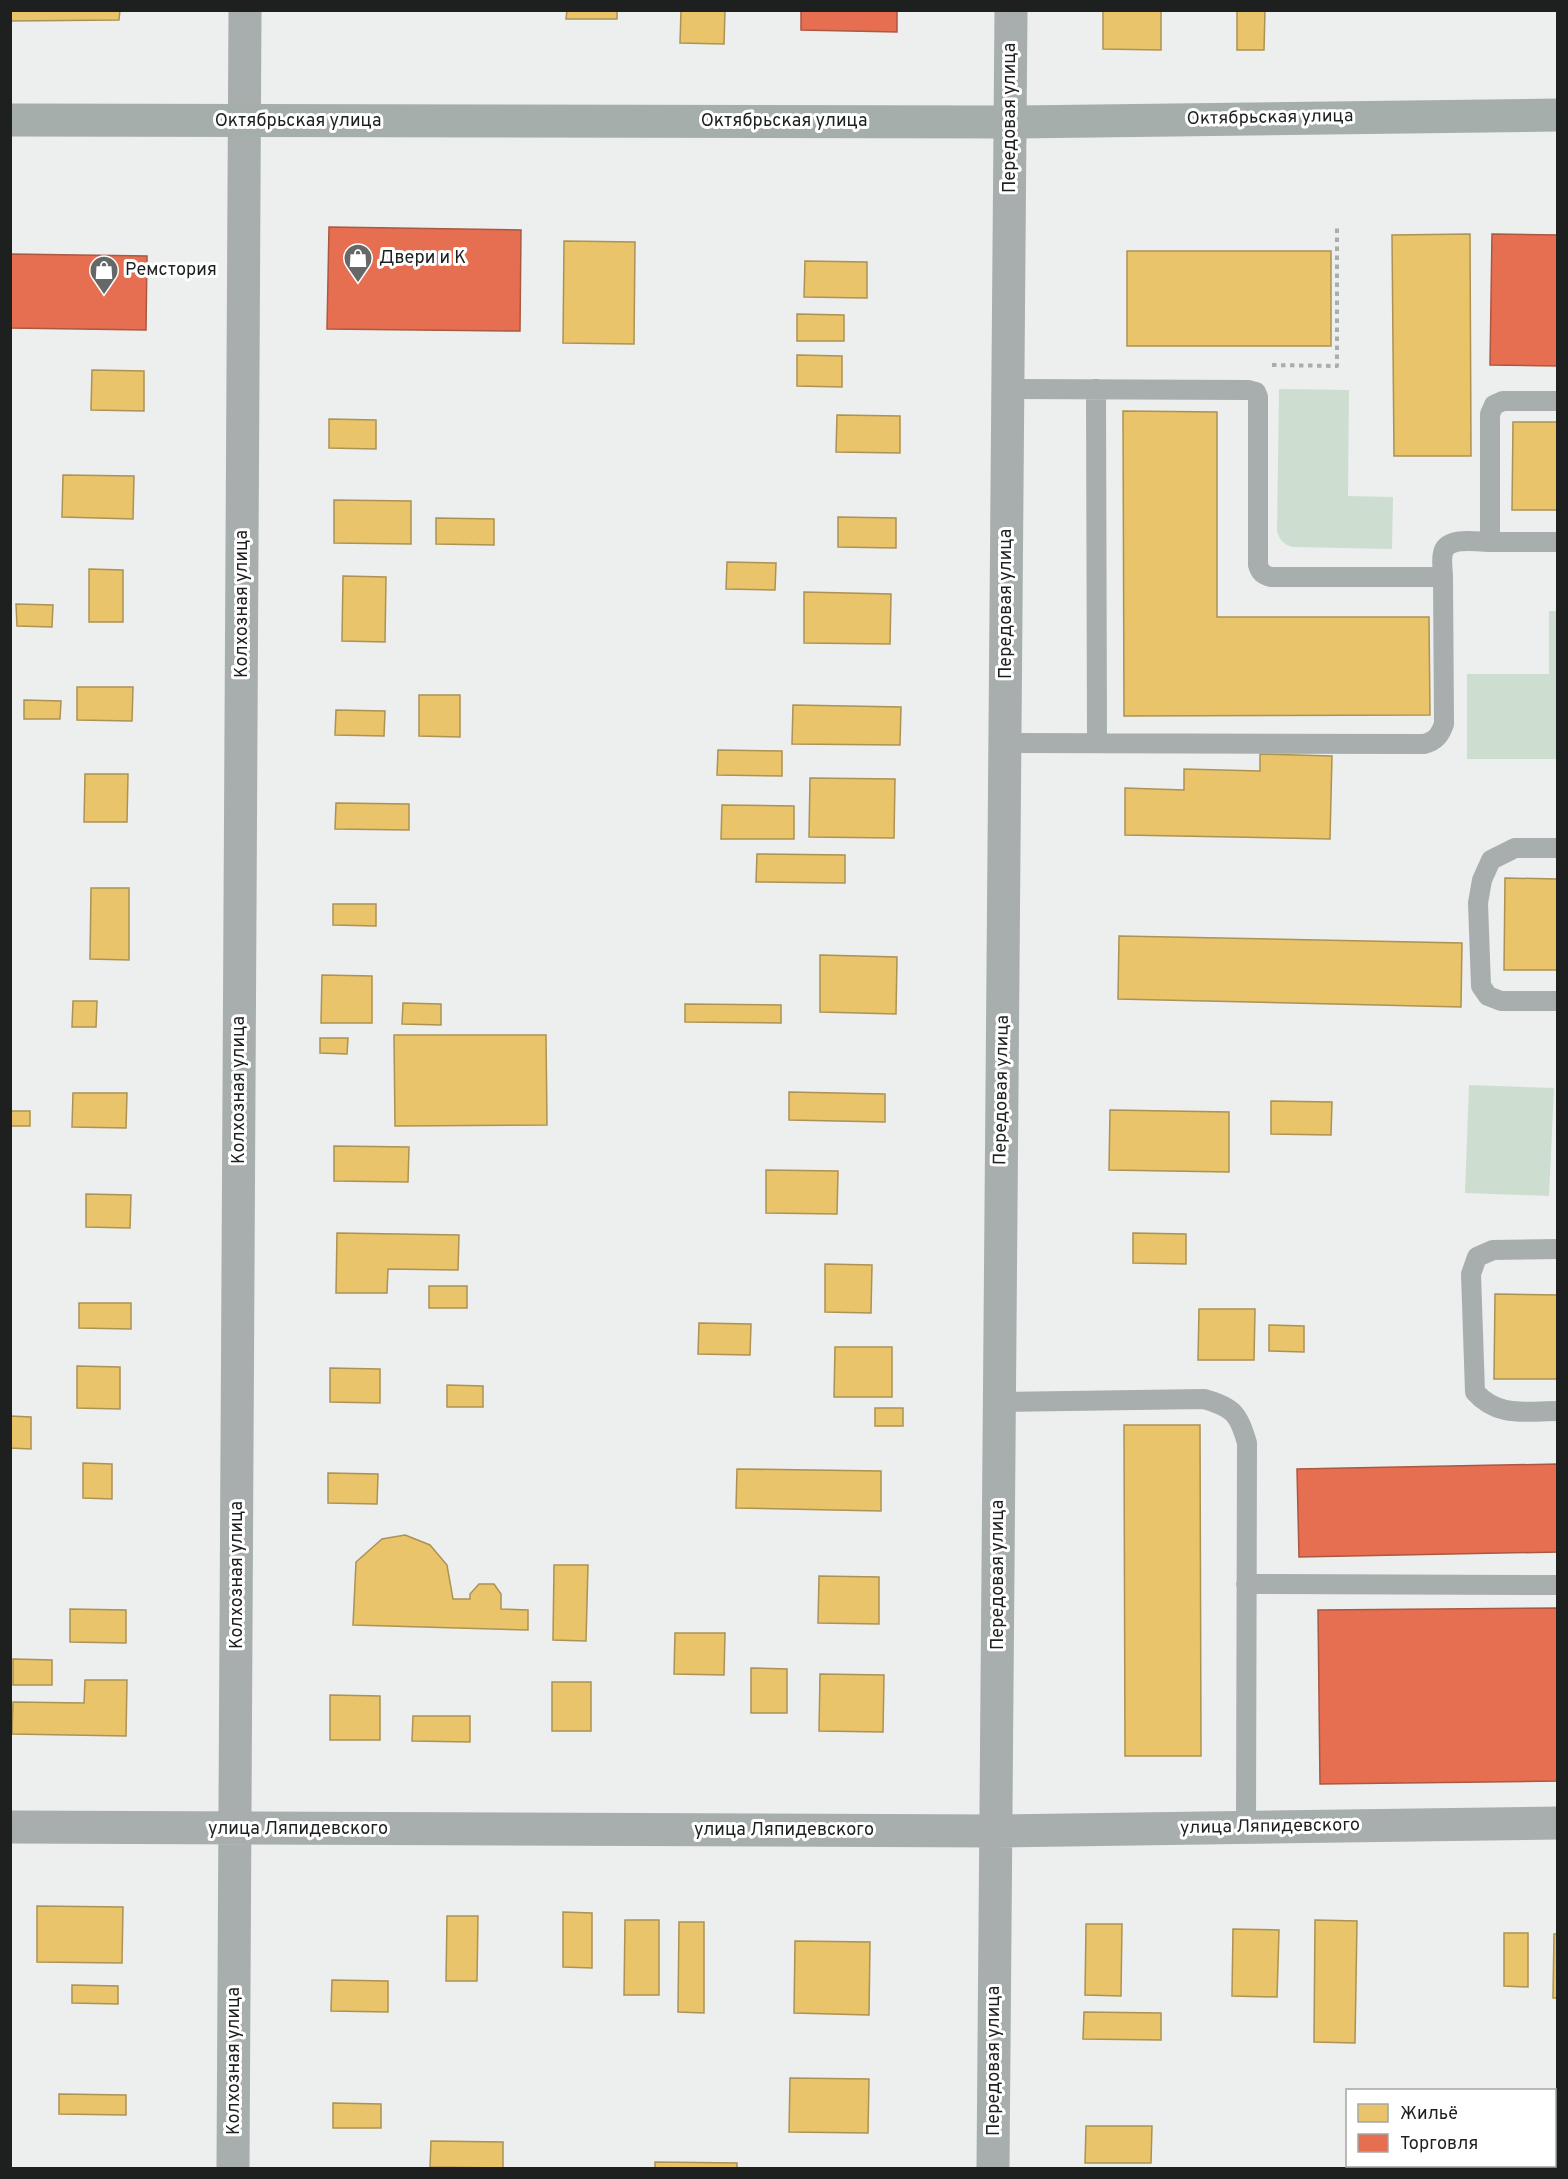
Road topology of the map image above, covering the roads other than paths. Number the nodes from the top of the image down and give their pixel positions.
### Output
1 (246, 10) edge
2 (1011, 10) edge
3 (1557, 115) edge
4 (10, 120) edge
5 (244, 121) junction
6 (1010, 122) junction
7 (1008, 389) junction
8 (1096, 389) junction
9 (1557, 401) edge
10 (1490, 542) junction
11 (1557, 542) edge
12 (1443, 577) junction
13 (1006, 743) junction
14 (1097, 743) junction
15 (1557, 848) edge
16 (1557, 1000) edge
17 (1557, 1249) edge
18 (1000, 1402) junction
19 (1557, 1412) edge
20 (1246, 1584) junction
21 (1557, 1585) edge
22 (1557, 1823) edge
23 (10, 1827) edge
24 (1246, 1827) junction
25 (236, 1828) junction
26 (996, 1831) junction
27 (233, 2169) edge
28 (993, 2169) edge

1 - 5 street, Колхозная улица
2 - 6 street, Передовая улица
3 - 6 main road, Октябрьская улица
4 - 5 main road, Октябрьская улица
5 - 6 main road, Октябрьская улица
5 - 25 street, Колхозная улица
6 - 7 street, Передовая улица
7 - 8 lane
7 - 13 street, Передовая улица
8 - 12 lane
8 - 14 lane
9 - 10 lane
10 - 11 lane
10 - 12 lane
12 - 14 lane
13 - 14 lane
13 - 18 street, Передовая улица
15 - 16 lane
17 - 19 lane
18 - 20 lane
18 - 26 street, Передовая улица
20 - 21 lane
20 - 24 lane
22 - 24 street, улица Ляпидевского
23 - 25 street, улица Ляпидевского
24 - 26 street, улица Ляпидевского
25 - 26 street, улица Ляпидевского
25 - 27 street, Колхозная улица
26 - 28 street, Передовая улица

